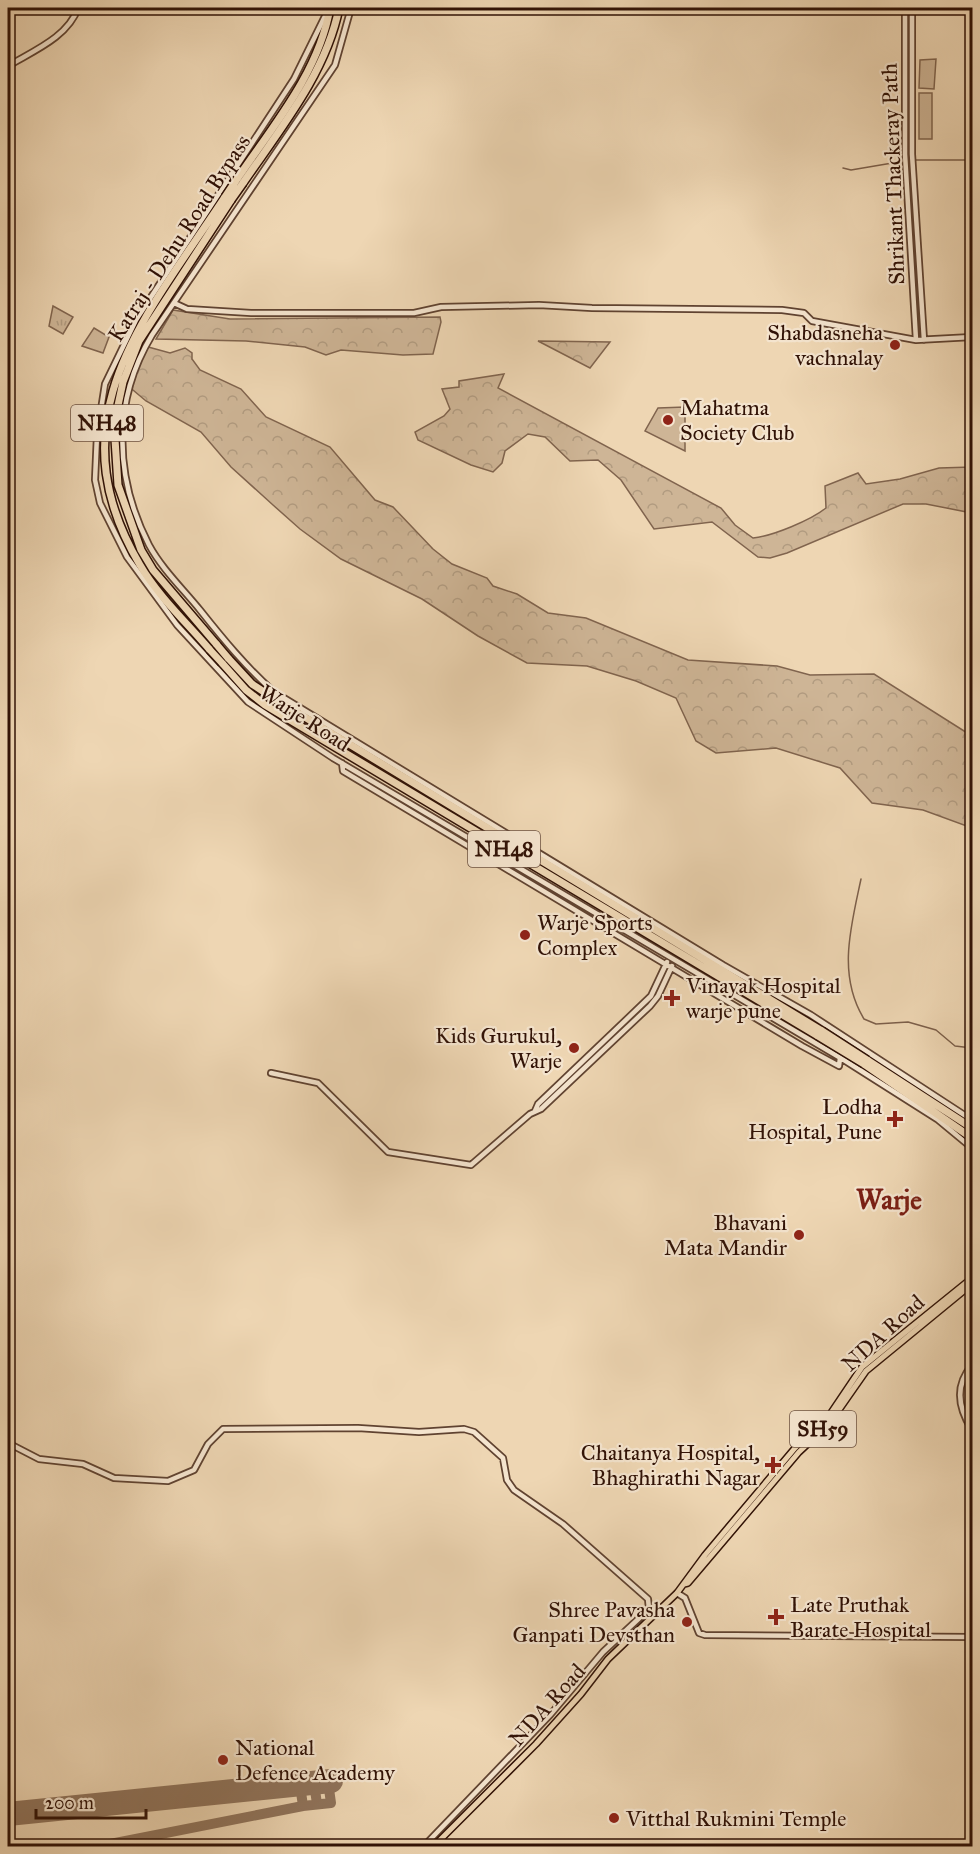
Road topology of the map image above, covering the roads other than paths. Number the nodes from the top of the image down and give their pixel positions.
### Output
1 (78, 8) edge
2 (330, 8) edge
3 (341, 8) edge
4 (351, 8) edge
5 (905, 8) edge
6 (912, 8) edge
7 (8, 66) edge
8 (908, 154) junction
9 (910, 163) junction
10 (227, 180) junction
11 (240, 181) junction
12 (222, 188) junction
13 (246, 193) junction
14 (228, 199) junction
15 (240, 201) junction
16 (174, 303) junction
17 (972, 337) edge
18 (916, 340) junction
19 (924, 340) junction
20 (118, 419) junction
21 (227, 644) junction
22 (214, 647) junction
23 (232, 649) junction
24 (225, 661) junction
25 (211, 664) junction
26 (342, 763) junction
27 (669, 958) junction
28 (675, 961) junction
29 (665, 965) junction
30 (671, 968) junction
31 (653, 998) junction
32 (835, 1030) junction
33 (820, 1034) junction
34 (852, 1041) junction
35 (823, 1048) junction
36 (867, 1049) junction
37 (841, 1062) junction
38 (862, 1064) junction
39 (271, 1072) dead end
40 (972, 1120) edge
41 (972, 1128) edge
42 (972, 1138) edge
43 (972, 1148) edge
44 (972, 1278) edge
45 (972, 1284) edge
46 (955, 1295) junction
47 (972, 1365) edge
48 (972, 1430) edge
49 (8, 1443) edge
50 (677, 1593) junction
51 (972, 1637) edge
52 (424, 1846) edge
53 (434, 1846) edge

1 - 7 street
2 - 10 street, Warje Road
2 - 11 highway, Katraj - Dehu Road Bypass / NH48
3 - 11 highway, Katraj - Dehu Road Bypass / NH48
4 - 13 street, Warje Road
5 - 8 street, Shrikant Thackeray Path
6 - 8 street, Shrikant Thackeray Path
8 - 9 street, Shrikant Thackeray Path
9 - 18 street, Shrikant Thackeray Path
9 - 19 street, Shrikant Thackeray Path
10 - 12 street, Warje Road
10 - 13 street
11 - 14 highway, Katraj - Dehu Road Bypass / NH48, bridge
12 - 15 street
12 - 25 street, Warje Road
13 - 15 street, Warje Road
14 - 20 highway, Katraj - Dehu Road Bypass / NH48
14 - 22 highway, Katraj - Dehu Road Bypass / NH48
15 - 16 street, Warje Road
16 - 18 street
16 - 20 street, Warje Road
17 - 19 street
18 - 19 street
20 - 21 street, Warje Road
20 - 22 highway, Katraj - Dehu Road Bypass / NH48
21 - 23 street, Warje Road
21 - 25 street
22 - 24 highway, NH48, bridge
23 - 25 street
23 - 32 street, Warje Road
24 - 33 highway, NH48
24 - 33 highway, NH48
25 - 26 street, Warje Road
26 - 27 street, Warje Road
26 - 29 street
27 - 28 street, Warje Road
27 - 29 street
28 - 30 street
28 - 35 street, Warje Road
29 - 30 street
29 - 31 street
30 - 31 street
30 - 37 street
31 - 39 street
32 - 34 street, Warje Road
32 - 35 street
33 - 38 highway, NH48, bridge
34 - 36 street, Warje Road
34 - 37 street
35 - 37 street, Warje Road
36 - 38 street
36 - 40 street, Warje Road
37 - 38 street, Warje Road
38 - 41 highway, NH48
38 - 42 highway, NH48
38 - 43 street, Warje Road
44 - 46 main road, NDA Road / SH59
45 - 46 main road, NDA Road / SH59
46 - 50 main road, NDA Road / SH59
47 - 48 street
49 - 52 street
50 - 51 street
50 - 53 main road, NDA Road / SH59

